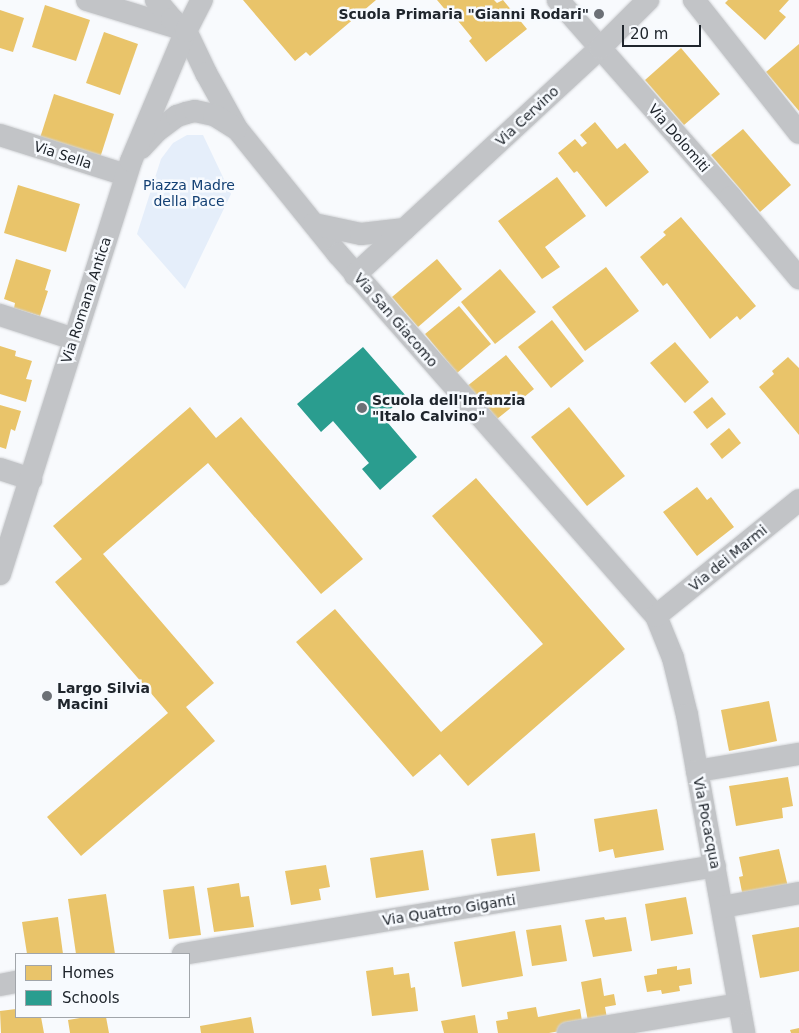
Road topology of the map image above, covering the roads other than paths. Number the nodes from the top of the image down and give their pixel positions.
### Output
1 (87, 0) edge
2 (156, 0) edge
3 (202, 0) edge
4 (558, 0) edge
5 (648, 0) edge
6 (694, 0) edge
7 (186, 31) junction
8 (600, 48) junction
9 (237, 129) junction
10 (799, 133) edge
11 (0, 135) edge
12 (128, 168) junction
13 (314, 224) junction
14 (405, 229) junction
15 (355, 275) junction
16 (799, 278) edge
17 (0, 315) edge
18 (74, 339) junction
19 (0, 469) edge
20 (31, 479) junction
21 (799, 500) edge
22 (0, 574) edge
23 (656, 616) junction
24 (799, 754) edge
25 (697, 771) junction
26 (715, 866) junction
27 (799, 893) edge
28 (722, 907) junction
29 (189, 953) edge
30 (15, 982) edge
31 (0, 984) edge
32 (739, 1004) junction
33 (568, 1033) edge
34 (744, 1033) edge

1 - 7 street
2 - 7 street
3 - 7 street
4 - 8 street, Via Dolomiti
5 - 8 street, Via Cervino
6 - 10 street
7 - 9 street, Via San Giacomo
7 - 12 street, Via Romana Antica
8 - 14 street, Via Cervino
8 - 16 street, Via Dolomiti
9 - 12 street
9 - 13 street, Via San Giacomo
11 - 12 street, Via Sella
12 - 18 street, Via Romana Antica
13 - 14 street
13 - 15 street, Via San Giacomo
14 - 15 street, Via Cervino
15 - 23 street, Via San Giacomo
17 - 18 street
18 - 20 street, Via Romana Antica
19 - 20 street
20 - 22 street, Via Romana Antica
21 - 23 street, Via dei Marmi
23 - 25 street, Via Pocacqua
24 - 25 street
25 - 26 street, Via Pocacqua
26 - 28 street, Via Pocacqua
26 - 29 street, Via Quattro Giganti
27 - 28 street
28 - 32 street, Via Pocacqua
30 - 31 street
32 - 33 street
32 - 34 street, Via Pocacqua

